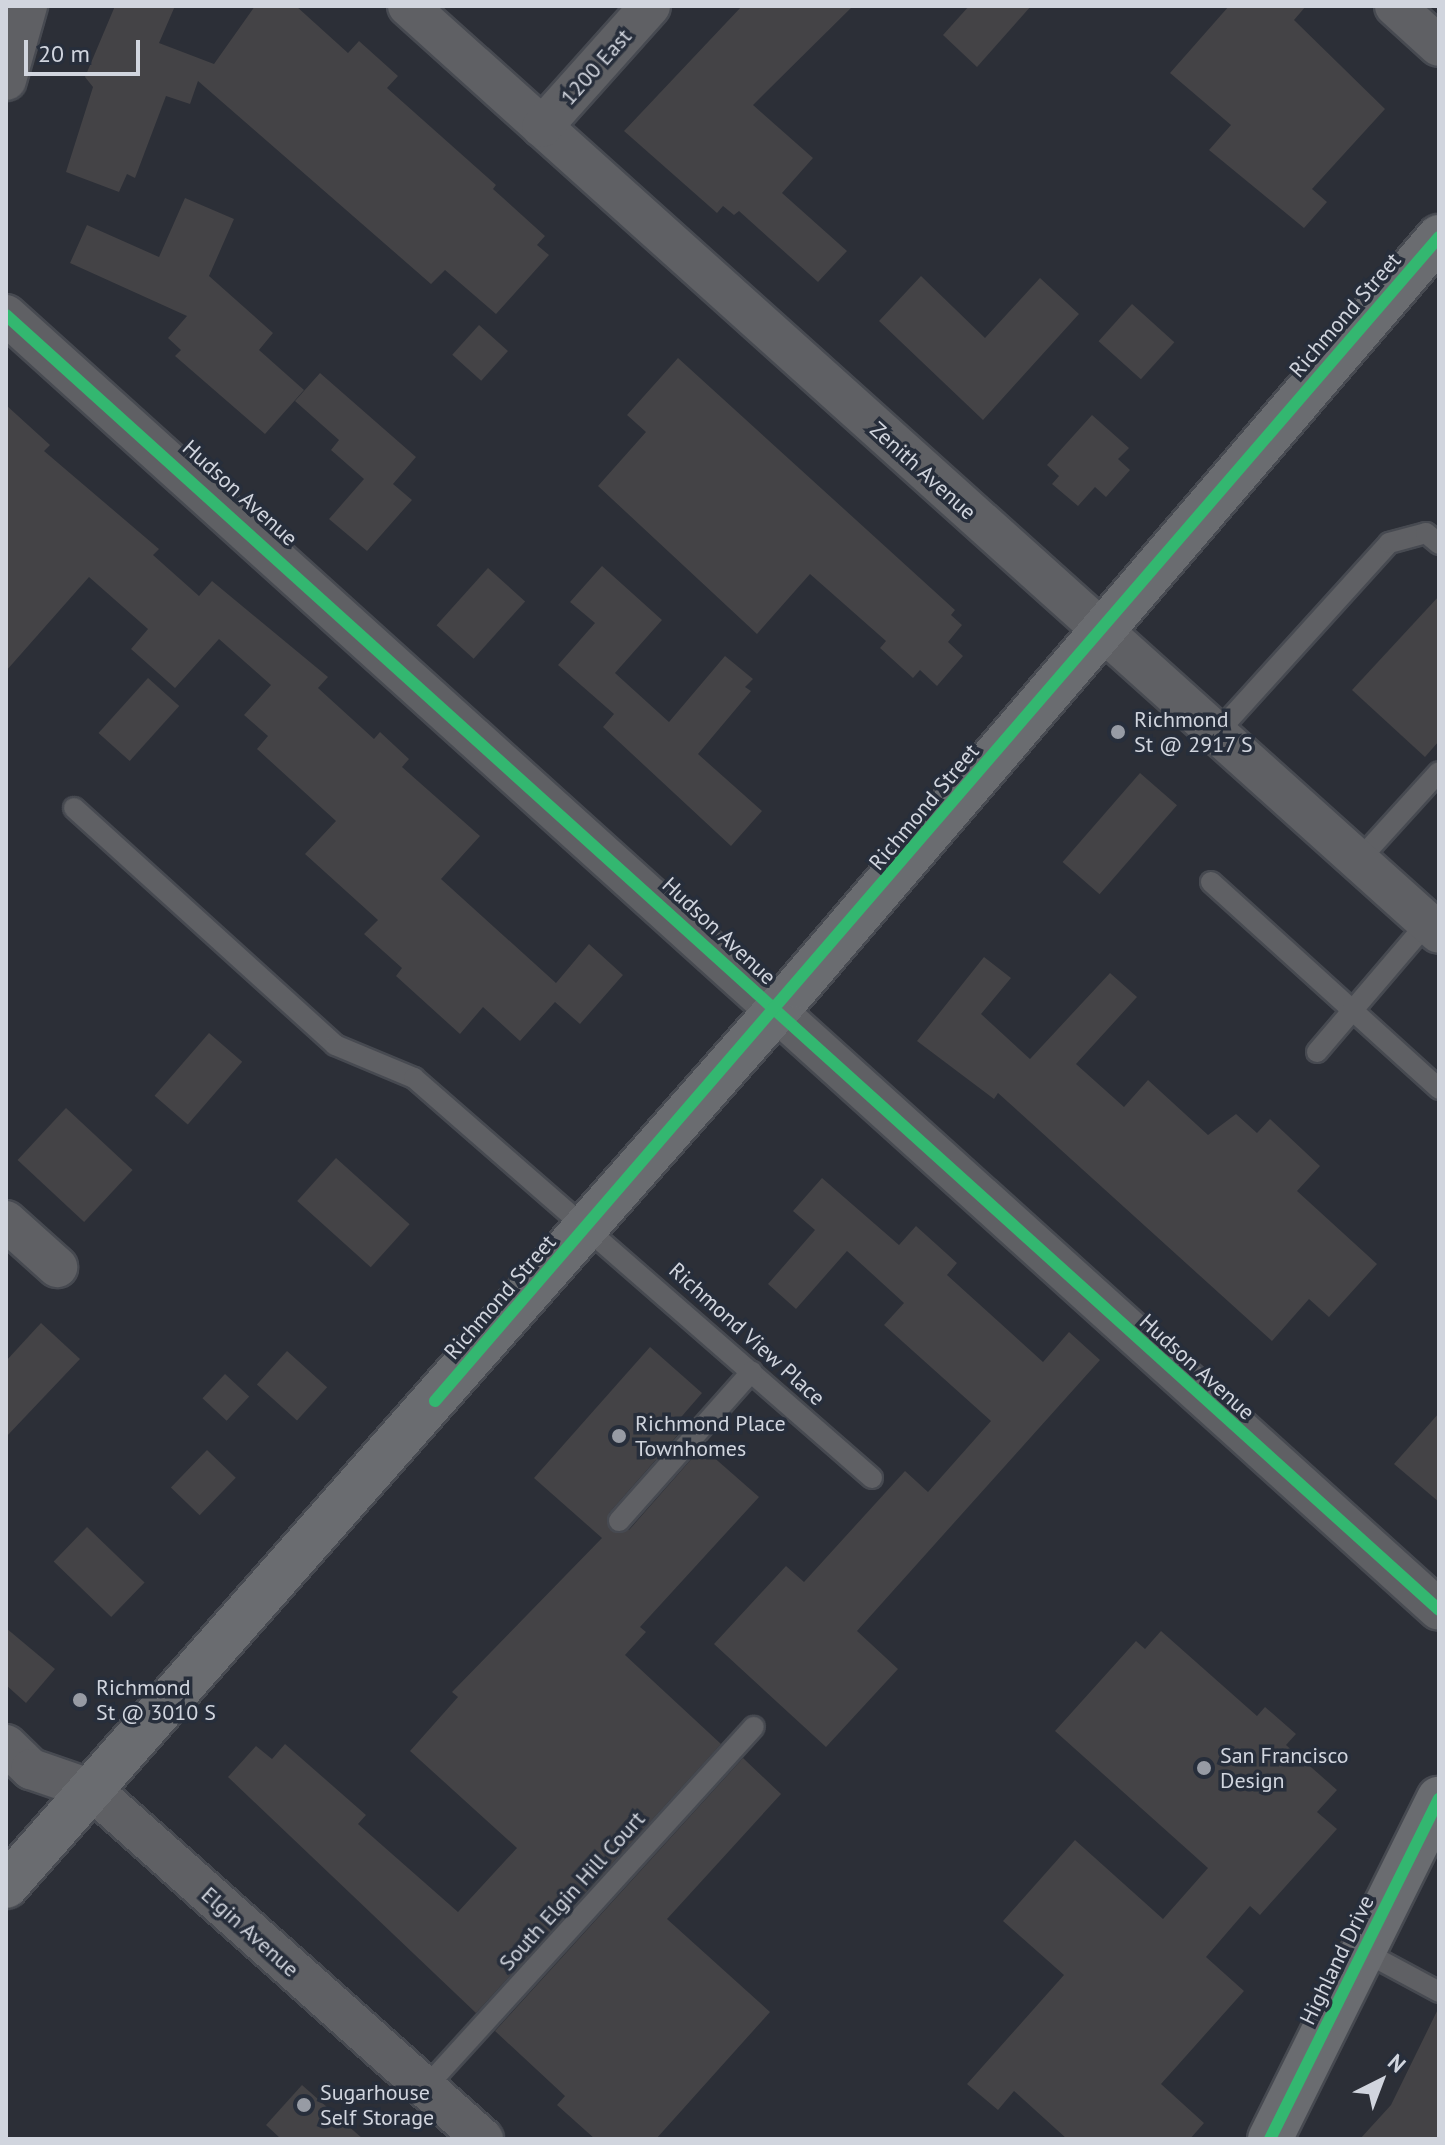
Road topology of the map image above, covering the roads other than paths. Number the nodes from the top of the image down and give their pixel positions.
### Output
1 (27, 6) edge
2 (408, 6) edge
3 (650, 6) edge
4 (1395, 6) edge
5 (1439, 46) edge
6 (6, 80) edge
7 (542, 127) junction
8 (1439, 237) edge
9 (6, 315) edge
10 (1439, 544) edge
11 (1100, 631) junction
12 (1216, 734) junction
13 (1439, 772) edge
14 (74, 808) dead end
15 (1358, 861) junction
16 (1211, 882) dead end
17 (1433, 928) edge
18 (1352, 1011) junction
19 (775, 1012) junction
20 (1317, 1052) dead end
21 (1439, 1089) edge
22 (6, 1221) edge
23 (588, 1227) junction
24 (57, 1267) dead end
25 (752, 1371) junction
26 (872, 1478) dead end
27 (619, 1521) dead end
28 (1439, 1610) edge
29 (754, 1727) dead end
30 (6, 1745) edge
31 (92, 1790) junction
32 (1439, 1799) edge
33 (6, 1886) edge
34 (1363, 1951) junction
35 (1439, 1992) edge
36 (426, 2087) junction
37 (483, 2139) edge
38 (1270, 2139) edge

1 - 6 street
2 - 7 street, Zenith Avenue
3 - 7 street, 1200 East
4 - 5 street
7 - 11 street, Zenith Avenue
8 - 11 main road, Richmond Street
9 - 19 street, Hudson Avenue
10 - 12 lane
11 - 12 street, Zenith Avenue
11 - 19 main road, Richmond Street
12 - 15 street, Zenith Avenue
13 - 15 lane
14 - 23 lane, Richmond View Place
15 - 17 street, Zenith Avenue
16 - 18 lane
17 - 18 lane
18 - 20 lane
18 - 21 lane
19 - 23 main road, Richmond Street
19 - 28 street, Hudson Avenue
22 - 24 street
23 - 25 lane, Richmond View Place
23 - 31 main road, Richmond Street
25 - 26 lane, Richmond View Place
25 - 27 lane
29 - 36 lane, South Elgin Hill Court
30 - 31 street, Elgin Avenue
31 - 33 main road, Richmond Street
31 - 36 street, Elgin Avenue
32 - 34 main road, Highland Drive
34 - 35 lane
34 - 38 main road, Highland Drive
36 - 37 street, Elgin Avenue

